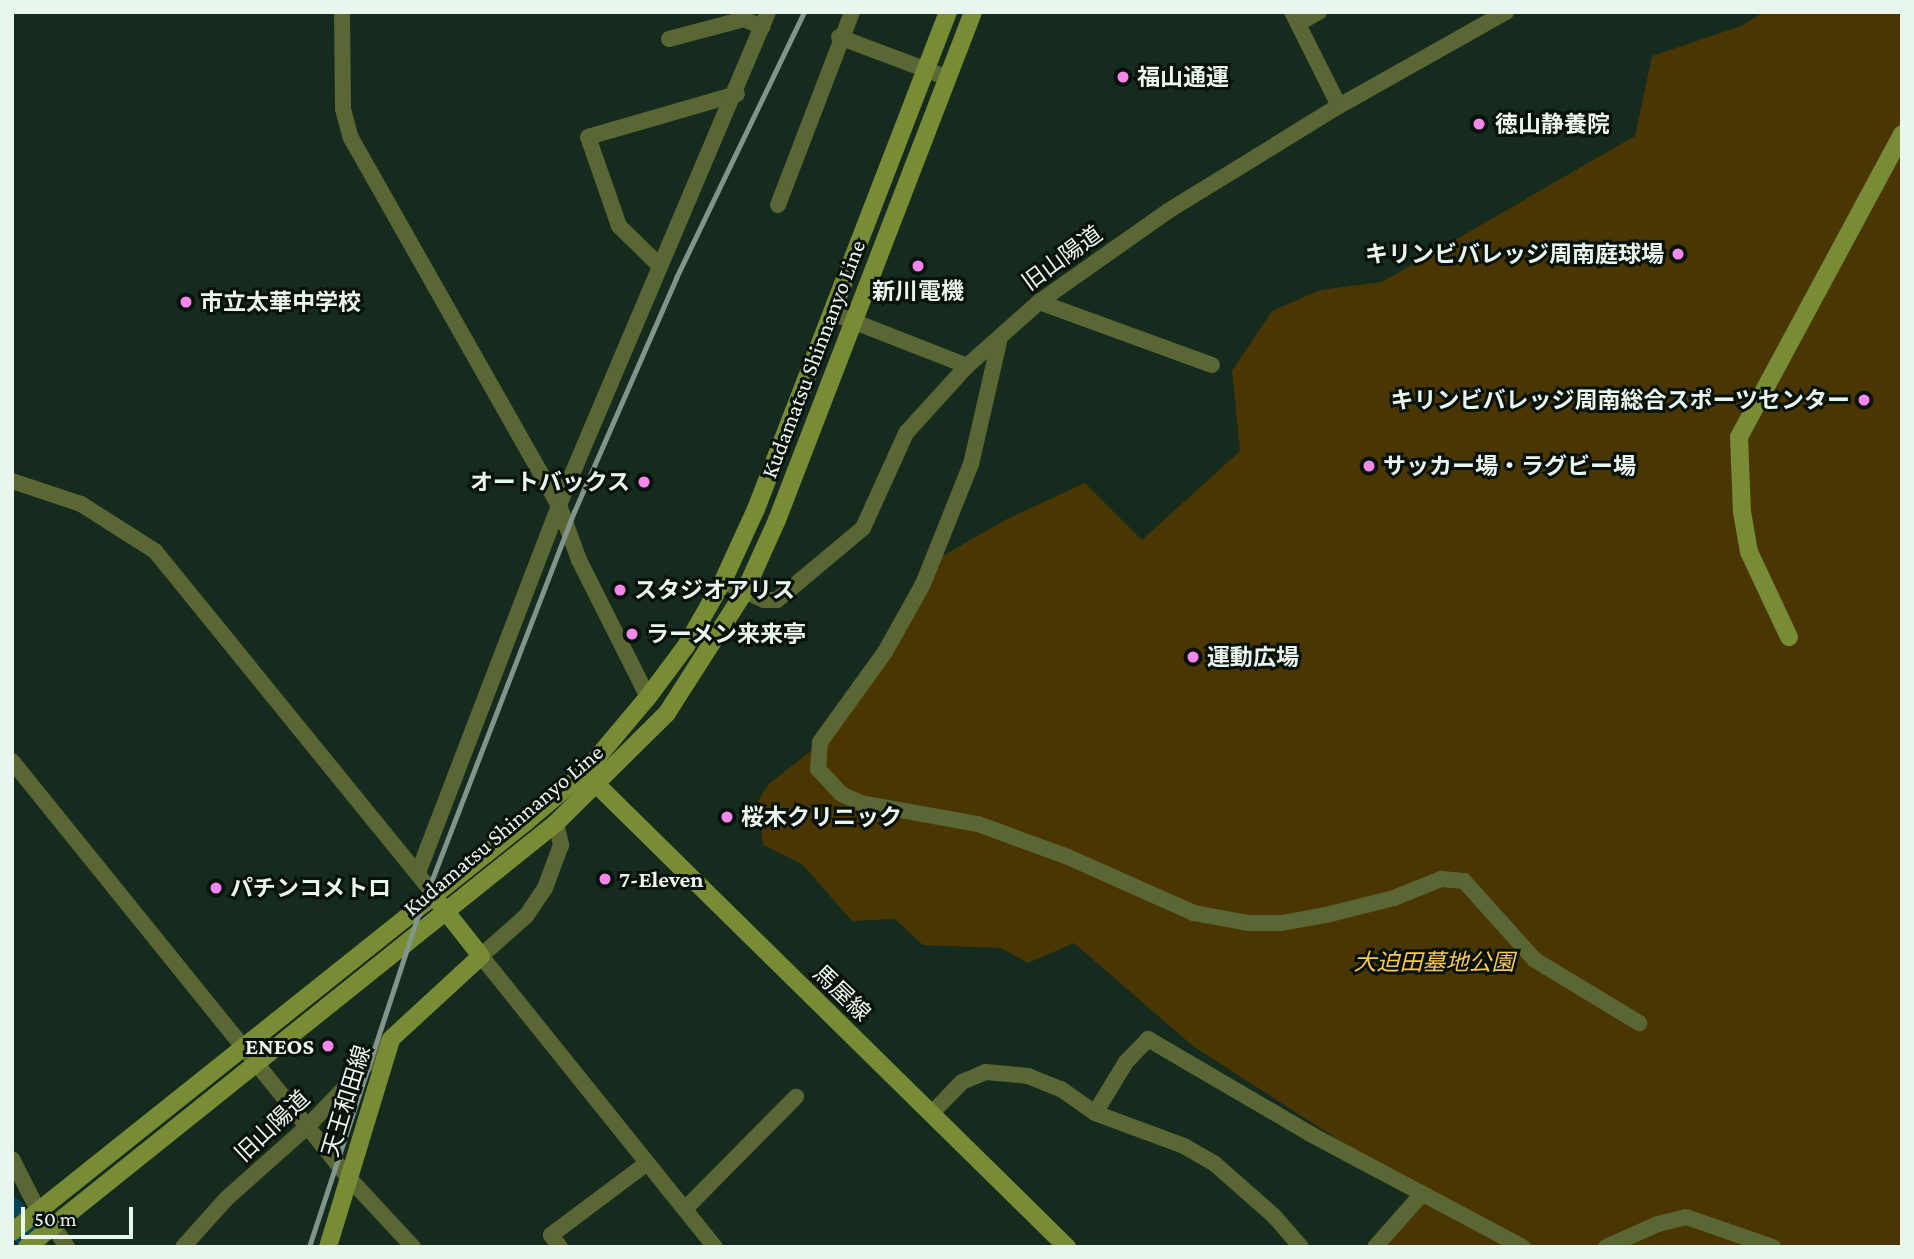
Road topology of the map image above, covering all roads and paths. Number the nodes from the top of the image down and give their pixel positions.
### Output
1 (342, 12) edge
2 (852, 12) edge
3 (948, 12) edge
4 (973, 12) edge
5 (1319, 12) edge
6 (1506, 12) edge
7 (766, 16) edge
8 (1295, 18) edge
9 (839, 37) junction
10 (669, 39) dead end
11 (926, 69) junction
12 (948, 78) junction
13 (737, 94) junction
14 (1339, 106) junction
15 (1902, 134) edge
16 (778, 205) dead end
17 (660, 265) junction
18 (1038, 302) junction
19 (832, 313) junction
20 (853, 322) junction
21 (999, 342) junction
22 (1212, 365) dead end
23 (967, 366) junction
24 (12, 481) edge
25 (559, 505) junction
26 (723, 581) junction
27 (745, 591) junction
28 (1789, 637) dead end
29 (648, 696) junction
30 (12, 761) edge
31 (585, 772) junction
32 (598, 786) junction
33 (556, 823) junction
34 (418, 873) junction
35 (440, 904) junction
36 (481, 956) junction
37 (1639, 1023) dead end
38 (391, 1039) junction
39 (244, 1047) junction
40 (258, 1066) junction
41 (796, 1097) dead end
42 (1095, 1113) junction
43 (931, 1114) junction
44 (309, 1125) junction
45 (12, 1159) edge
46 (646, 1164) junction
47 (348, 1177) junction
48 (1422, 1194) junction
49 (685, 1209) junction
50 (36, 1214) junction
51 (50, 1228) junction
52 (12, 1232) edge
53 (27, 1247) edge
54 (67, 1247) edge
55 (183, 1247) edge
56 (328, 1247) edge
57 (413, 1247) edge
58 (560, 1247) edge
59 (715, 1247) edge
60 (1067, 1247) edge
61 (1301, 1247) edge
62 (1375, 1247) edge
63 (1523, 1247) edge
64 (1606, 1247) edge
65 (1773, 1247) edge

1 - 25 street
2 - 9 street
3 - 11 main road, Kudamatsu Shinnanyo Line
4 - 12 main road, Kudamatsu Shinnanyo Line
5 - 8 street
6 - 14 street, 旧山陽道
7 - 10 street
7 - 13 street
8 - 14 street
9 - 11 street
9 - 16 street
11 - 12 street
11 - 19 main road, Kudamatsu Shinnanyo Line
12 - 20 main road, Kudamatsu Shinnanyo Line
13 - 17 street
13 - 17 street
14 - 18 street, 旧山陽道
15 - 28 main road
17 - 25 street
18 - 21 street, 旧山陽道
18 - 22 street
19 - 20 street
19 - 26 main road, Kudamatsu Shinnanyo Line
20 - 23 street
20 - 27 main road, Kudamatsu Shinnanyo Line
21 - 23 street, 旧山陽道
21 - 37 street
23 - 27 street, 旧山陽道
24 - 34 street
25 - 29 street
25 - 34 street
26 - 27 street, 旧山陽道
26 - 29 main road, Kudamatsu Shinnanyo Line
27 - 32 main road, Kudamatsu Shinnanyo Line
29 - 31 main road, Kudamatsu Shinnanyo Line
30 - 39 street
31 - 32 main road, 馬屋線
31 - 35 main road, Kudamatsu Shinnanyo Line
32 - 33 main road, Kudamatsu Shinnanyo Line
32 - 43 main road, 馬屋線
33 - 35 main road, Kudamatsu Shinnanyo Line
33 - 36 street
34 - 35 street
35 - 36 main road
35 - 39 main road, Kudamatsu Shinnanyo Line
35 - 40 main road, Kudamatsu Shinnanyo Line
36 - 38 main road, 天王和田線
36 - 46 street
38 - 44 street, 旧山陽道
38 - 47 main road, 天王和田線
39 - 40 street
39 - 50 main road, Kudamatsu Shinnanyo Line
40 - 44 street
40 - 51 main road, Kudamatsu Shinnanyo Line
41 - 49 street
42 - 43 street
42 - 48 street
42 - 61 street
43 - 60 main road, 馬屋線
44 - 47 street
44 - 55 street, 旧山陽道
45 - 50 street
46 - 49 street
46 - 58 street
47 - 56 main road, 天王和田線
47 - 57 street
48 - 62 street
48 - 63 street
49 - 59 street
50 - 52 main road, Kudamatsu Shinnanyo Line
51 - 53 main road, Kudamatsu Shinnanyo Line
51 - 54 street
64 - 65 street

